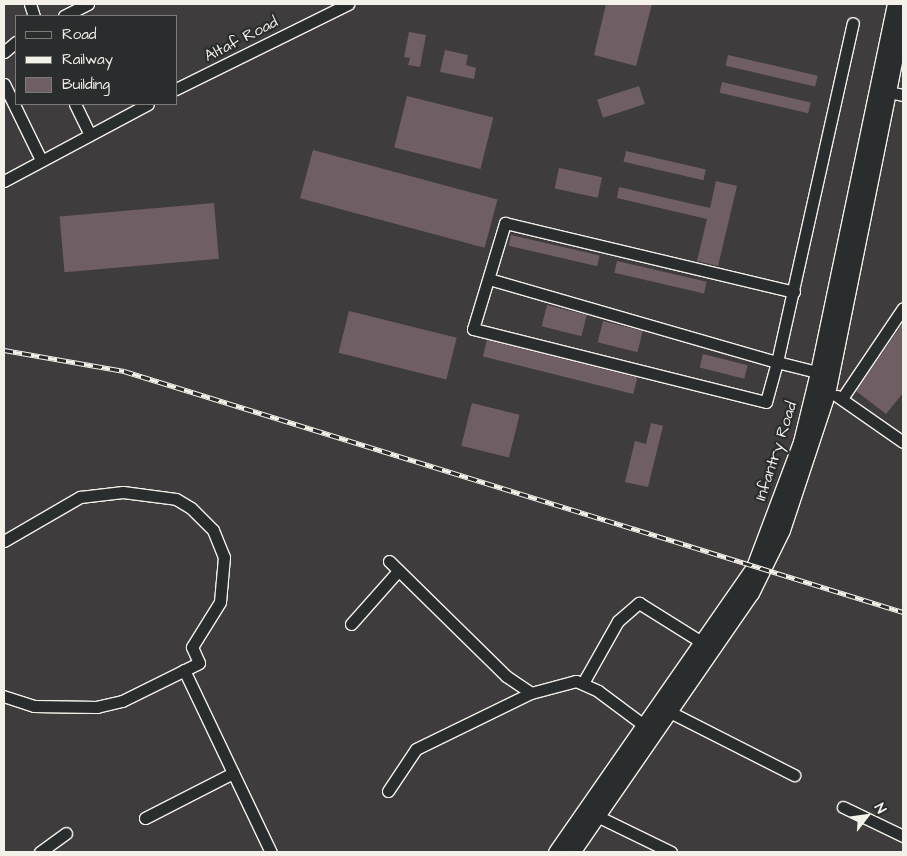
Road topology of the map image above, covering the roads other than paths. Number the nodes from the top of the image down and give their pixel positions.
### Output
1 (88, 4) edge
2 (348, 4) edge
3 (895, 4) edge
4 (66, 15) edge
5 (903, 18) edge
6 (853, 23) dead end
7 (893, 39) junction
8 (15, 43) edge
9 (4, 52) edge
10 (4, 84) edge
11 (178, 89) edge
12 (896, 94) edge
13 (74, 105) edge
14 (146, 105) edge
15 (90, 136) junction
16 (41, 160) junction
17 (4, 181) edge
18 (489, 279) junction
19 (794, 292) junction
20 (903, 308) edge
21 (777, 362) junction
22 (825, 374) junction
23 (820, 393) junction
24 (843, 397) junction
25 (903, 442) edge
26 (4, 541) edge
27 (389, 561) dead end
28 (398, 571) junction
29 (351, 624) dead end
30 (702, 643) junction
31 (184, 670) junction
32 (583, 683) junction
33 (531, 693) junction
34 (4, 696) edge
35 (664, 709) junction
36 (645, 726) junction
37 (233, 773) junction
38 (794, 774) dead end
39 (388, 791) dead end
40 (843, 807) dead end
41 (599, 816) junction
42 (145, 818) dead end
43 (66, 833) dead end
44 (903, 836) edge
45 (40, 852) edge
46 (271, 852) edge
47 (556, 852) edge
48 (572, 852) edge
49 (671, 852) edge

1 - 4 street
2 - 11 street, Altaf Road
3 - 7 main road, Infantry Road
5 - 7 main road, Infantry Road
6 - 19 street
7 - 12 main road, Infantry Road
7 - 22 main road, Infantry Road
8 - 9 street
10 - 16 street
12 - 22 main road, Infantry Road
13 - 15 street
14 - 15 street
15 - 16 street
16 - 17 street
18 - 19 street
18 - 21 street
18 - 21 street
19 - 21 street
20 - 24 street
21 - 22 street
22 - 23 main road, Infantry Road
23 - 24 street
23 - 30 main road, Infantry Road
23 - 35 main road, Infantry Road
24 - 25 street
26 - 31 street
27 - 28 street
28 - 29 street
28 - 33 street
30 - 32 street
30 - 35 main road, Infantry Road
31 - 34 street
31 - 37 street
32 - 33 street
32 - 36 street
33 - 39 street
35 - 36 main road, Infantry Road
35 - 38 street
35 - 41 main road, Infantry Road
36 - 47 main road, Infantry Road
37 - 42 street
37 - 46 street
40 - 44 street
41 - 48 main road, Infantry Road
41 - 49 street
43 - 45 street

